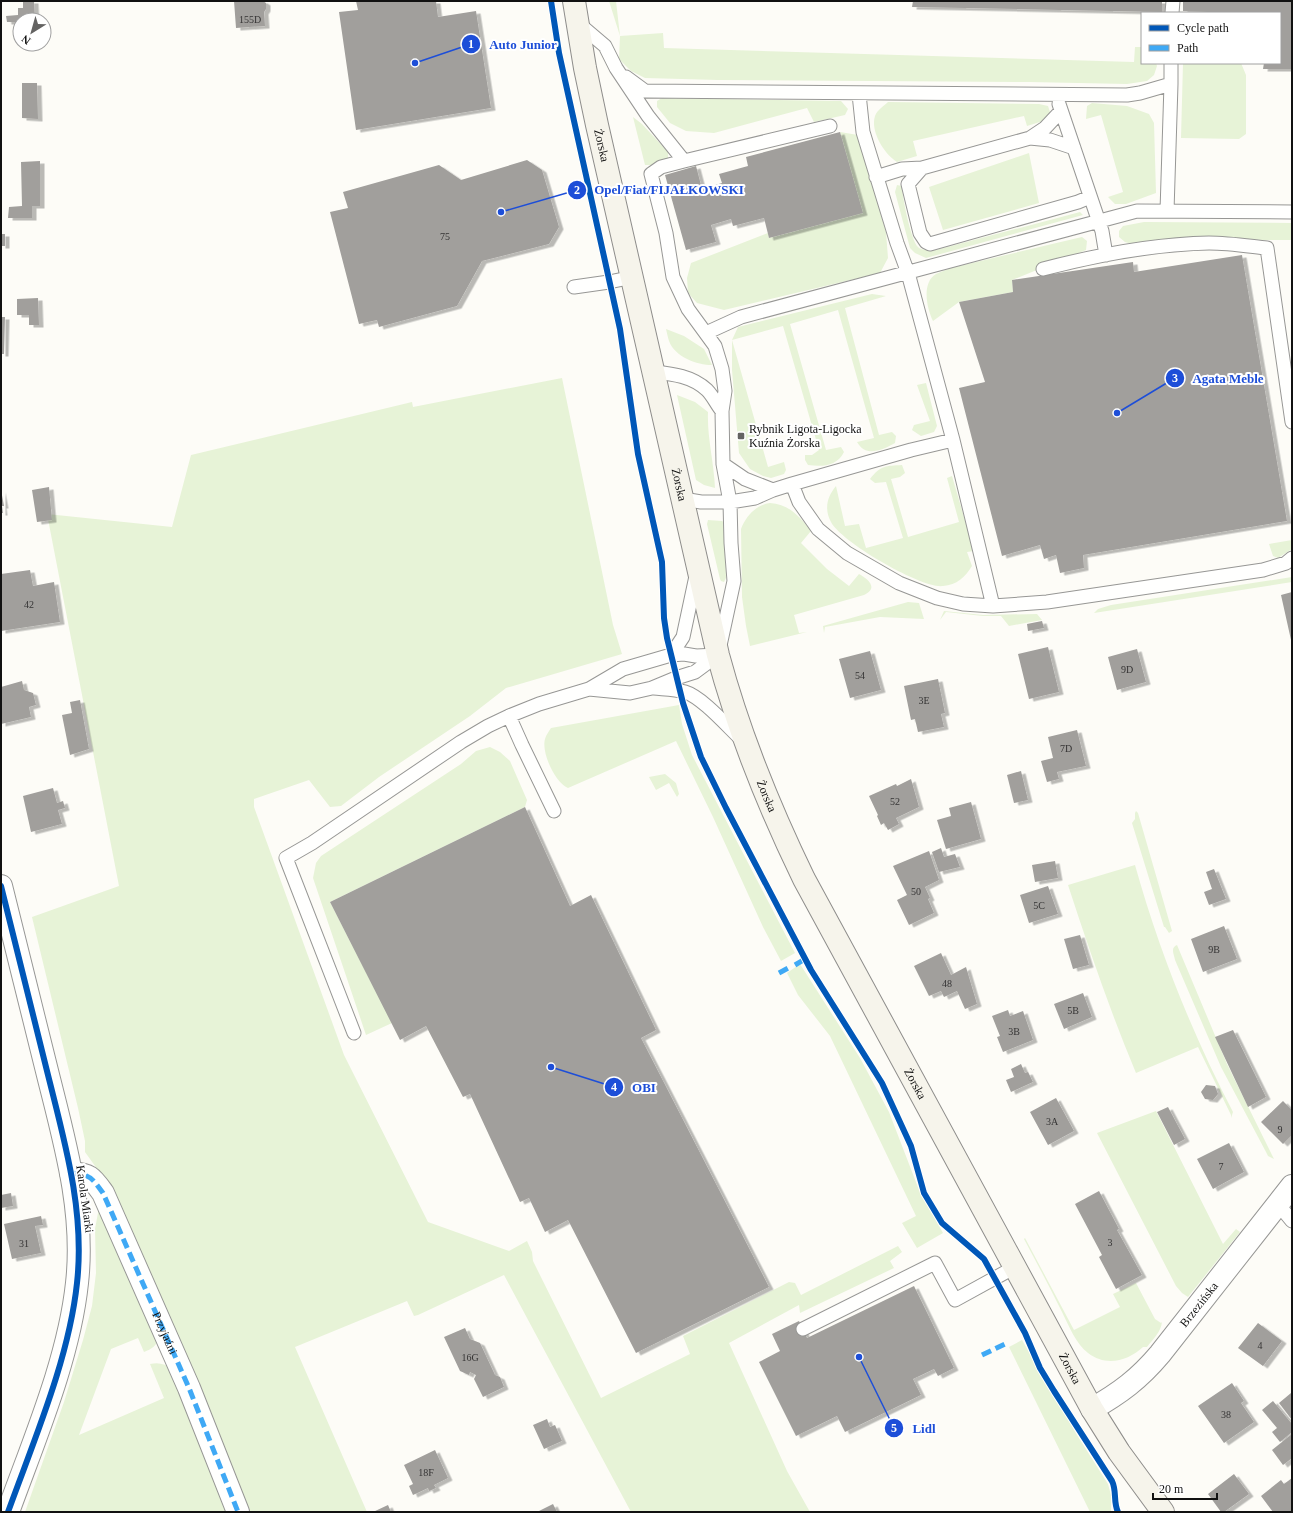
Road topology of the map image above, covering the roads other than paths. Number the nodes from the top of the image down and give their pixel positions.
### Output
1 (1173, 1) edge
2 (575, 11) edge
3 (1172, 12) edge
4 (1171, 64) edge
5 (616, 68) junction
6 (1171, 84) junction
7 (859, 94) junction
8 (1056, 94) junction
9 (1061, 111) junction
10 (830, 126) dead end
11 (1030, 138) junction
12 (1074, 148) junction
13 (684, 161) junction
14 (922, 168) junction
15 (876, 177) junction
16 (1090, 197) junction
17 (1167, 211) junction
18 (1292, 212) edge
19 (1099, 221) junction
20 (1106, 255) junction
21 (1043, 269) dead end
22 (908, 273) junction
23 (633, 277) junction
24 (574, 287) dead end
25 (706, 333) junction
26 (654, 372) junction
27 (722, 411) junction
28 (1292, 422) edge
29 (953, 440) junction
30 (723, 464) junction
31 (792, 484) junction
32 (773, 490) junction
33 (683, 499) junction
34 (730, 502) junction
35 (1292, 558) edge
36 (699, 567) junction
37 (993, 606) junction
38 (671, 655) junction
39 (718, 655) junction
40 (652, 688) junction
41 (589, 689) junction
42 (509, 716) junction
43 (745, 743) junction
44 (554, 811) dead end
45 (1, 886) edge
46 (354, 1033) dead end
47 (71, 1173) junction
48 (1292, 1186) edge
49 (1278, 1204) junction
50 (1292, 1221) edge
51 (1015, 1267) junction
52 (803, 1330) dead end
53 (1092, 1409) junction
54 (8, 1512) edge
55 (238, 1512) edge
56 (1163, 1512) edge

1 - 3 lane
2 - 5 lane
2 - 23 main road, Żorska
4 - 6 lane
5 - 7 lane
5 - 13 lane
6 - 8 lane
6 - 17 lane
7 - 8 lane
7 - 15 lane
8 - 9 lane
9 - 11 lane
9 - 12 lane
10 - 13 lane
11 - 12 lane
11 - 14 lane
12 - 16 lane
13 - 25 lane
14 - 15 lane
14 - 16 lane
15 - 22 lane
16 - 19 lane
17 - 18 lane
17 - 19 lane
19 - 20 lane
19 - 22 lane
20 - 21 lane
20 - 28 lane
22 - 25 lane
22 - 29 lane
23 - 24 lane
23 - 26 main road, Żorska
25 - 27 lane
26 - 27 lane
26 - 33 main road, Żorska
27 - 30 lane
29 - 31 lane
29 - 37 lane
30 - 32 lane
30 - 34 lane
31 - 32 lane
31 - 37 lane
32 - 34 lane
33 - 34 lane
33 - 36 main road, Żorska
34 - 39 lane
35 - 37 lane
36 - 38 lane
36 - 39 main road, Żorska
38 - 39 lane
38 - 41 lane
39 - 40 lane
39 - 43 main road, Żorska
40 - 41 lane
40 - 43 lane
41 - 42 lane
42 - 44 lane
42 - 46 lane
43 - 51 main road, Żorska
45 - 47 street, Karola Miarki
47 - 54 street, Karola Miarki
47 - 55 street, Przyjaźni
48 - 49 street, Brzezińska
49 - 50 lane
49 - 53 street, Brzezińska
51 - 52 lane
51 - 53 main road, Żorska
53 - 56 main road, Żorska

